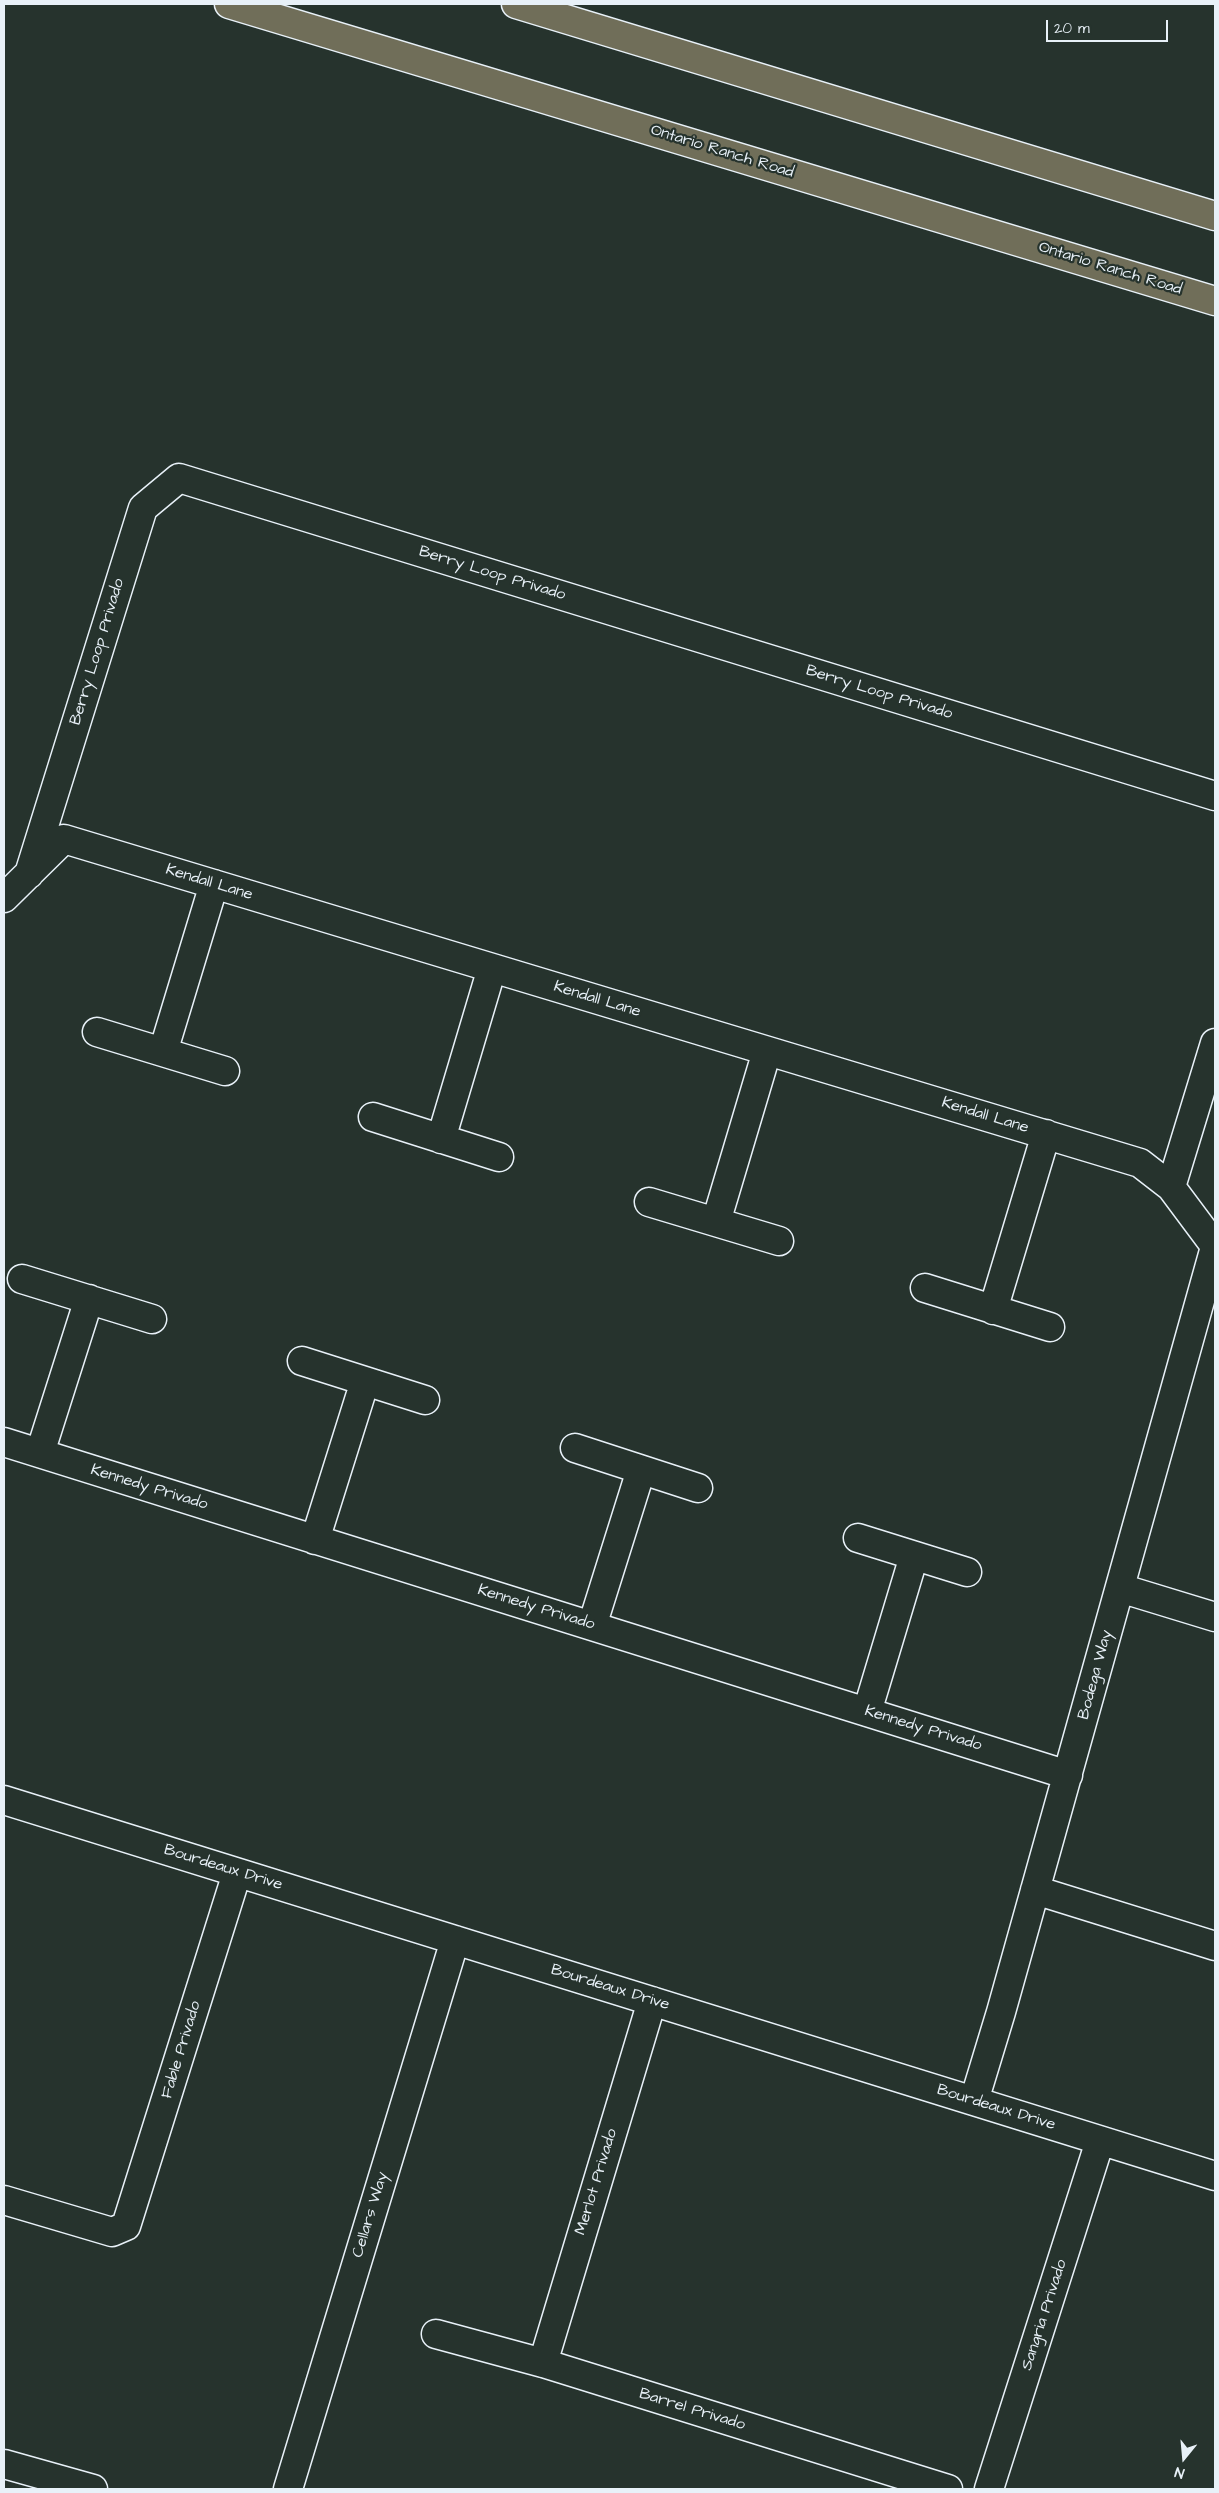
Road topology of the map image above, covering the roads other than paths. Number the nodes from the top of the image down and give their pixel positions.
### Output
1 (229, 4) edge
2 (516, 4) edge
3 (1215, 216) edge
4 (1215, 302) edge
5 (1215, 796) edge
6 (28, 874) junction
7 (214, 884) junction
8 (4, 898) edge
9 (492, 968) junction
10 (97, 1032) dead end
11 (1215, 1043) edge
12 (767, 1051) junction
13 (163, 1052) junction
14 (225, 1072) dead end
15 (373, 1117) dead end
16 (1046, 1134) junction
17 (441, 1139) junction
18 (499, 1157) dead end
19 (1171, 1187) junction
20 (649, 1202) dead end
21 (716, 1222) junction
22 (778, 1241) dead end
23 (1214, 1253) edge
24 (22, 1279) dead end
25 (925, 1288) dead end
26 (89, 1299) junction
27 (993, 1310) junction
28 (152, 1319) dead end
29 (1050, 1327) dead end
30 (302, 1361) dead end
31 (365, 1381) junction
32 (425, 1400) dead end
33 (4, 1442) edge
34 (575, 1448) dead end
35 (40, 1454) junction
36 (641, 1470) junction
37 (698, 1488) dead end
38 (858, 1538) dead end
39 (315, 1540) junction
40 (914, 1556) junction
41 (967, 1572) dead end
42 (1120, 1588) junction
43 (1215, 1617) edge
44 (592, 1626) junction
45 (867, 1712) junction
46 (1068, 1775) junction
47 (4, 1800) edge
48 (237, 1873) junction
49 (1035, 1890) junction
50 (455, 1940) junction
51 (1215, 1946) edge
52 (652, 2001) junction
53 (974, 2101) junction
54 (1100, 2140) junction
55 (1215, 2176) edge
56 (4, 2200) edge
57 (436, 2334) dead end
58 (543, 2363) junction
59 (4, 2464) edge
60 (93, 2489) edge
61 (288, 2489) edge
62 (948, 2489) edge
63 (989, 2489) edge

1 - 4 main road, Ontario Ranch Road
2 - 3 main road
5 - 6 street, Berry Loop Privado
6 - 7 street, Kendall Lane
6 - 8 street
7 - 9 street, Kendall Lane
7 - 13 street
9 - 12 street, Kendall Lane
9 - 17 street
10 - 13 street
11 - 19 street
12 - 16 street, Kendall Lane
12 - 21 street
13 - 14 street
15 - 17 street
16 - 19 street, Kendall Lane
16 - 27 street
17 - 18 street
19 - 23 street, Bodega Way
20 - 21 street
21 - 22 street
23 - 42 street, Bodega Way
24 - 26 street
25 - 27 street
26 - 28 street
26 - 35 street
27 - 29 street
30 - 31 street
31 - 32 street
31 - 39 street
33 - 35 street, Kennedy Privado
34 - 36 street
35 - 39 street, Kennedy Privado
36 - 37 street
36 - 44 street
38 - 40 street
39 - 44 street, Kennedy Privado
40 - 41 street
40 - 45 street
42 - 43 street
42 - 46 street, Bodega Way
44 - 45 street, Kennedy Privado
45 - 46 street, Kennedy Privado
46 - 49 street, Bodega Way
47 - 48 street, Bourdeaux Drive
48 - 50 street, Bourdeaux Drive
48 - 56 street, Fable Privado
49 - 51 street
49 - 53 street, Bodega Way
50 - 52 street, Bourdeaux Drive
50 - 61 street, Cellars Way
52 - 53 street, Bourdeaux Drive
52 - 58 street, Merlot Privado
53 - 54 street, Bourdeaux Drive
54 - 55 street, Bourdeaux Drive
54 - 63 street, Sangria Privado
57 - 58 street, Barrel Privado
58 - 62 street, Barrel Privado
59 - 60 street

